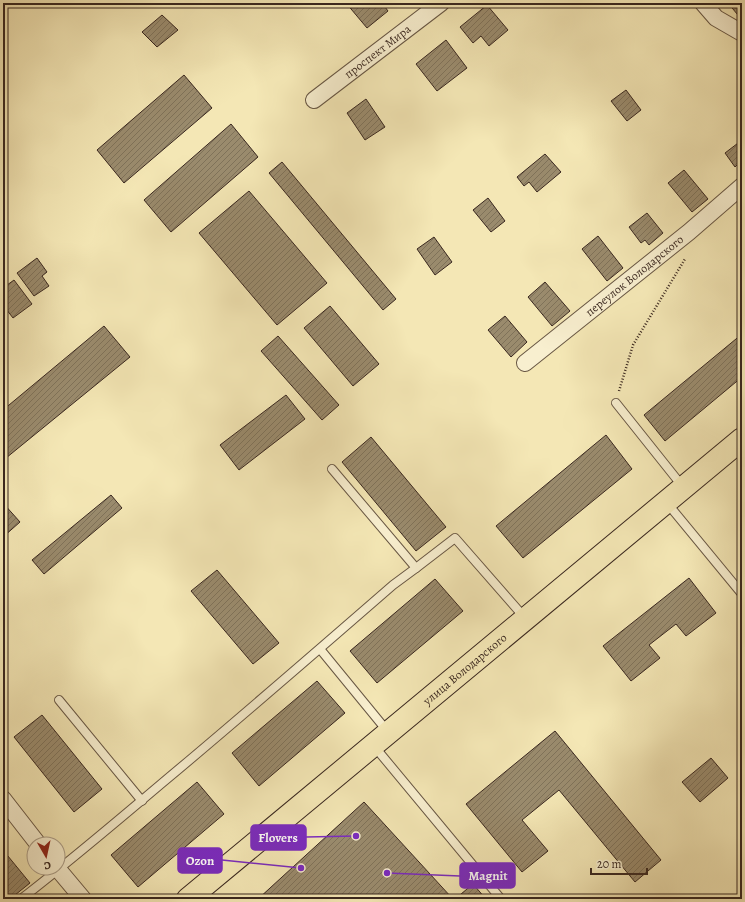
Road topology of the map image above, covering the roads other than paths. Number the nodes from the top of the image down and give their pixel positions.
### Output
1 (441, 3) edge
2 (703, 3) edge
3 (742, 33) edge
4 (314, 100) dead end
5 (742, 186) edge
6 (525, 363) dead end
7 (616, 403) road end
8 (742, 439) edge
9 (332, 469) dead end
10 (684, 488) junction
11 (667, 503) junction
12 (416, 568) junction
13 (742, 594) edge
14 (526, 620) junction
15 (320, 649) junction
16 (59, 700) dead end
17 (381, 739) junction
18 (3, 799) edge
19 (142, 801) junction
20 (32, 836) edge
21 (66, 863) edge
22 (49, 876) edge
23 (64, 876) edge
24 (21, 899) edge
25 (83, 899) edge
26 (188, 899) edge
27 (501, 899) edge

1 - 4 street, проспект Мира
2 - 3 street
5 - 6 street, переулок Володарского
7 - 10 lane
8 - 10 main road, улица Володарского
9 - 12 lane
10 - 11 main road, улица Володарского
11 - 13 lane
11 - 14 main road, улица Володарского
12 - 14 lane
12 - 15 lane
14 - 17 main road, улица Володарского
15 - 17 lane
15 - 19 lane
16 - 19 lane
17 - 26 main road, улица Володарского
17 - 27 lane
18 - 20 street
19 - 21 lane
22 - 24 lane
23 - 25 street

